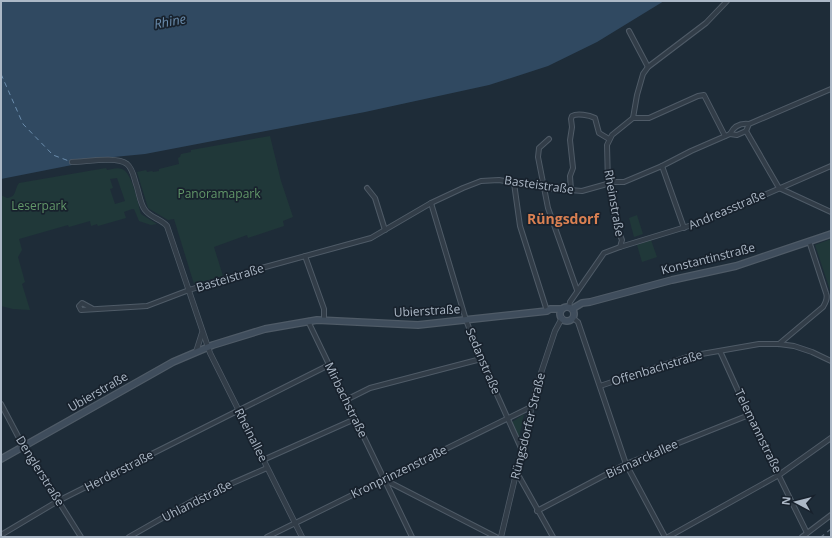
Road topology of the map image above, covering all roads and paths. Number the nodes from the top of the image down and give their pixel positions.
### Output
1 (727, 1) edge
2 (629, 31) dead end
3 (648, 67) junction
4 (831, 89) edge
5 (633, 118) junction
6 (749, 124) junction
7 (746, 131) junction
8 (730, 134) junction
9 (725, 136) junction
10 (549, 139) dead end
11 (609, 139) junction
12 (72, 162) dead end
13 (662, 166) junction
14 (831, 166) edge
15 (514, 183) junction
16 (608, 184) junction
17 (367, 188) dead end
18 (545, 188) junction
19 (779, 188) junction
20 (571, 191) junction
21 (431, 203) junction
22 (831, 212) edge
23 (684, 228) junction
24 (385, 230) junction
25 (831, 234) edge
26 (809, 241) junction
27 (620, 247) junction
28 (305, 256) junction
29 (189, 290) junction
30 (577, 290) junction
31 (93, 309) dead end
32 (547, 311) junction
33 (572, 312) junction
34 (561, 314) junction
35 (308, 320) junction
36 (324, 320) junction
37 (466, 320) junction
38 (202, 333) junction
39 (779, 344) junction
40 (208, 347) junction
41 (720, 351) junction
42 (196, 352) junction
43 (481, 359) junction
44 (831, 361) edge
45 (329, 365) junction
46 (600, 386) junction
47 (346, 400) junction
48 (1, 404) edge
49 (531, 407) junction
50 (238, 410) junction
51 (749, 415) junction
52 (355, 419) junction
53 (508, 419) junction
54 (831, 438) edge
55 (24, 447) junction
56 (521, 448) junction
57 (1, 459) edge
58 (263, 460) junction
59 (626, 464) junction
60 (267, 468) junction
61 (516, 471) junction
62 (778, 475) junction
63 (384, 479) junction
64 (58, 501) junction
65 (537, 511) junction
66 (831, 515) edge
67 (295, 523) junction
68 (807, 533) junction
69 (1, 535) edge
70 (81, 537) edge
71 (129, 537) edge
72 (266, 537) edge
73 (302, 537) edge
74 (412, 537) edge
75 (496, 537) edge
76 (501, 537) edge
77 (553, 537) edge
78 (665, 537) edge
79 (668, 537) edge
80 (802, 537) edge

1 - 3 street
2 - 3 street
3 - 5 street
4 - 6 street
5 - 9 street
5 - 11 street
6 - 7 street
6 - 8 street
7 - 8 street
7 - 19 street
8 - 9 street, Basteistraße
9 - 13 street, Basteistraße
10 - 18 street
11 - 16 street, Rheinstraße
11 - 20 street
12 - 29 street, Rheinallee
13 - 16 street, Basteistraße
13 - 23 street
14 - 19 street, Andreasstraße
15 - 18 street, Basteistraße
15 - 21 street, Basteistraße
15 - 32 street
16 - 20 street, Basteistraße
16 - 27 street, Rheinstraße
17 - 24 street
18 - 20 street, Basteistraße
18 - 30 street
19 - 22 street
19 - 23 street, Andreasstraße
21 - 24 street, Basteistraße
21 - 37 street, Sedanstraße
23 - 27 street, Andreasstraße
24 - 28 street, Basteistraße
25 - 26 main road, Konstantinstraße
26 - 33 main road, Konstantinstraße
26 - 39 street
27 - 30 street, Rheinstraße
28 - 29 street, Basteistraße
28 - 36 street
29 - 31 street, Basteistraße
29 - 38 street, Rheinallee
30 - 33 street, Rheinstraße
32 - 34 main road, Ubierstraße
32 - 37 main road, Ubierstraße
33 - 34 main road, Konstantinstraße
33 - 34 main road
33 - 46 street
34 - 49 street, Rüngsdorfer Straße
35 - 36 main road, Ubierstraße
35 - 40 main road, Ubierstraße
35 - 45 street, Mirbachstraße
36 - 37 main road, Ubierstraße
37 - 43 street, Sedanstraße
38 - 40 street, Rheinallee
38 - 42 street
39 - 41 street, Offenbachstraße
39 - 44 street, Offenbachstraße
40 - 42 main road, Ubierstraße
40 - 50 street, Rheinallee
41 - 46 street, Offenbachstraße
41 - 51 street, Telemannstraße
42 - 55 main road, Ubierstraße
43 - 47 street
43 - 53 street, Sedanstraße
45 - 47 street, Mirbachstraße
45 - 50 street, Herderstraße
46 - 59 street
47 - 52 street, Mirbachstraße
48 - 55 street, Denglerstraße
49 - 53 street, Kronprinzenstraße
49 - 56 street, Rüngsdorfer Straße
50 - 58 street, Rheinallee
50 - 64 street, Herderstraße
51 - 59 street, Bismarckallee
51 - 62 street, Telemannstraße
52 - 58 street
52 - 63 street, Mirbachstraße
53 - 56 street, Sedanstraße
53 - 63 street, Kronprinzenstraße
54 - 62 street
55 - 57 main road, Ubierstraße
55 - 64 street, Denglerstraße
56 - 61 street, Rüngsdorfer Straße
58 - 60 street, Rheinallee
59 - 65 street, Bismarckallee
59 - 78 street
60 - 67 street, Rheinallee
60 - 71 street, Uhlandstraße
61 - 65 street
61 - 76 street, Rüngsdorfer Straße
62 - 68 street, Telemannstraße
62 - 79 street
63 - 67 street, Kronprinzenstraße
63 - 74 street, Mirbachstraße
63 - 75 street
64 - 69 street, Herderstraße
64 - 70 street, Denglerstraße
65 - 77 street
66 - 68 street
67 - 72 street, Kronprinzenstraße
67 - 73 street, Rheinallee
68 - 80 street

